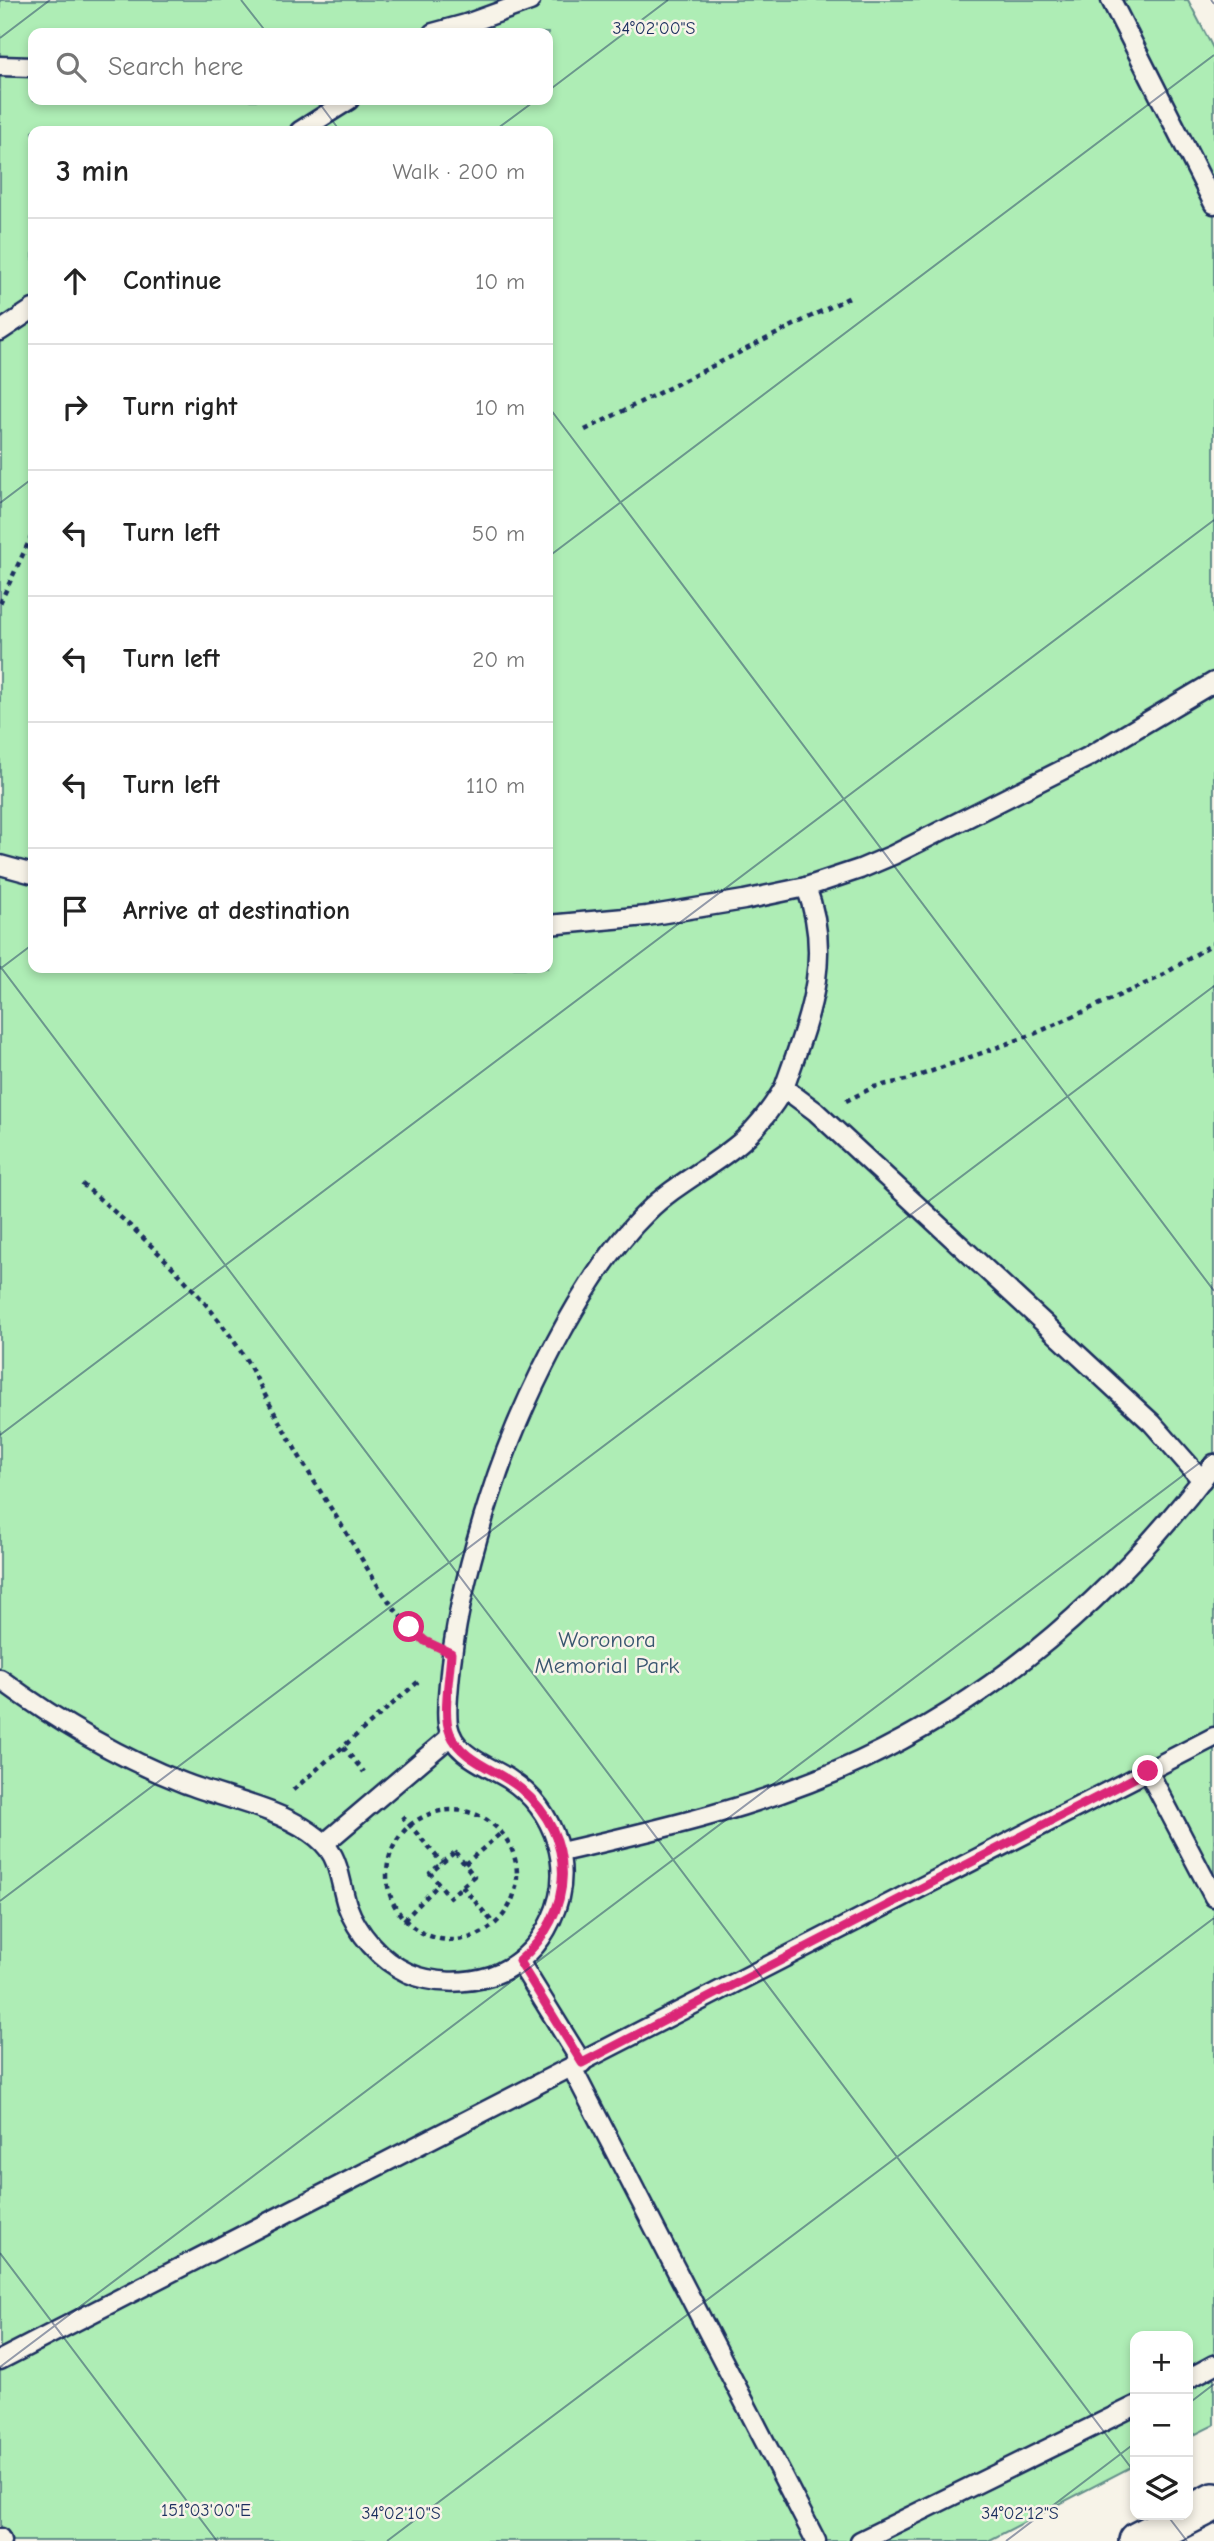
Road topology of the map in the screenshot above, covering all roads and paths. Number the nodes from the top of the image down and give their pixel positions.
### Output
1 (1111, 0) edge
2 (532, 1) edge
3 (451, 28) edge
4 (477, 28) edge
5 (0, 66) edge
6 (28, 67) edge
7 (341, 105) edge
8 (308, 126) edge
9 (1214, 204) edge
10 (852, 296) dead end
11 (28, 312) edge
12 (0, 331) edge
13 (585, 430) dead end
14 (28, 544) edge
15 (0, 603) edge
16 (1214, 682) edge
17 (0, 865) edge
18 (28, 873) edge
19 (806, 887) junction
20 (553, 925) edge
21 (1214, 943) edge
22 (784, 1088) junction
23 (824, 1119) junction
24 (82, 1184) dead end
25 (1214, 1464) edge
26 (1202, 1480) junction
27 (451, 1653) junction
28 (0, 1678) edge
29 (451, 1736) junction
30 (1214, 1737) edge
31 (1148, 1771) junction
32 (268, 1812) junction
33 (410, 1825) junction
34 (501, 1832) junction
35 (325, 1843) junction
36 (561, 1852) junction
37 (442, 1863) junction
38 (465, 1864) junction
39 (439, 1884) junction
40 (462, 1886) junction
41 (1214, 1897) edge
42 (404, 1920) junction
43 (494, 1924) junction
44 (519, 1961) junction
45 (577, 2065) junction
46 (0, 2360) edge
47 (1214, 2365) edge
48 (1193, 2376) edge
49 (1130, 2408) edge
50 (1214, 2502) edge
51 (817, 2541) edge
52 (860, 2541) edge
53 (1138, 2541) edge

1 - 9 lane
2 - 3 lane
2 - 4 lane
5 - 6 lane
7 - 8 lane
10 - 13 path
11 - 12 lane
14 - 15 path
16 - 19 lane
17 - 18 lane
19 - 20 lane
19 - 22 lane
21 - 23 path
22 - 23 lane
22 - 27 lane
23 - 26 lane
24 - 27 path
25 - 26 lane
26 - 36 lane
27 - 29 lane
27 - 32 path
28 - 32 lane
29 - 35 lane
29 - 36 lane
30 - 31 lane
31 - 41 lane
31 - 45 lane
32 - 35 lane
33 - 34 path
33 - 37 path
33 - 42 path
34 - 38 path
34 - 43 path
35 - 44 lane
36 - 44 lane
37 - 38 path
37 - 39 path
38 - 40 path
39 - 40 path
39 - 42 path
40 - 43 path
42 - 43 path
44 - 45 lane
45 - 46 lane
45 - 51 lane
47 - 48 lane
49 - 52 lane
50 - 53 street

